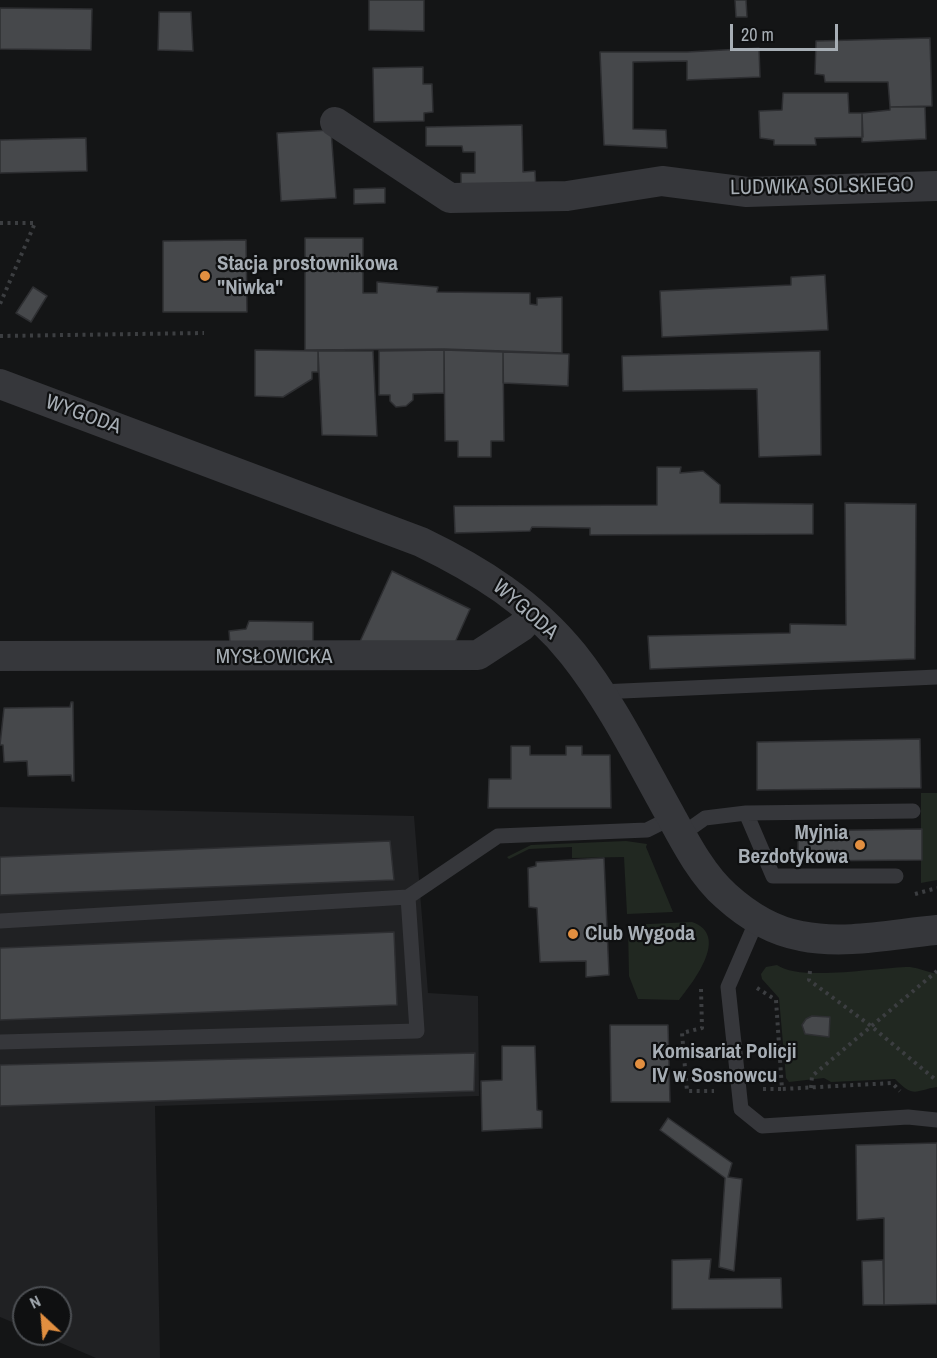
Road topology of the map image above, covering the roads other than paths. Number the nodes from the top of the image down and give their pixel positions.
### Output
1 (335, 122) dead end
2 (937, 186) edge
3 (0, 384) edge
4 (533, 614) junction
5 (0, 656) edge
6 (937, 677) edge
7 (600, 692) junction
8 (913, 811) dead end
9 (746, 813) junction
10 (676, 826) junction
11 (896, 876) dead end
12 (408, 897) junction
13 (757, 920) junction
14 (0, 921) edge
15 (937, 930) edge
16 (0, 1042) edge
17 (937, 1120) edge

1 - 2 street, LUDWIKA SOLSKIEGO
3 - 4 street, WYGODA
4 - 5 street, MYSŁOWICKA
4 - 7 street, WYGODA
6 - 7 lane
7 - 10 street, WYGODA
8 - 9 lane
9 - 10 lane
9 - 11 lane
10 - 12 lane
10 - 13 street, WYGODA
12 - 14 lane
12 - 16 lane
13 - 15 street, WYGODA
13 - 17 lane

